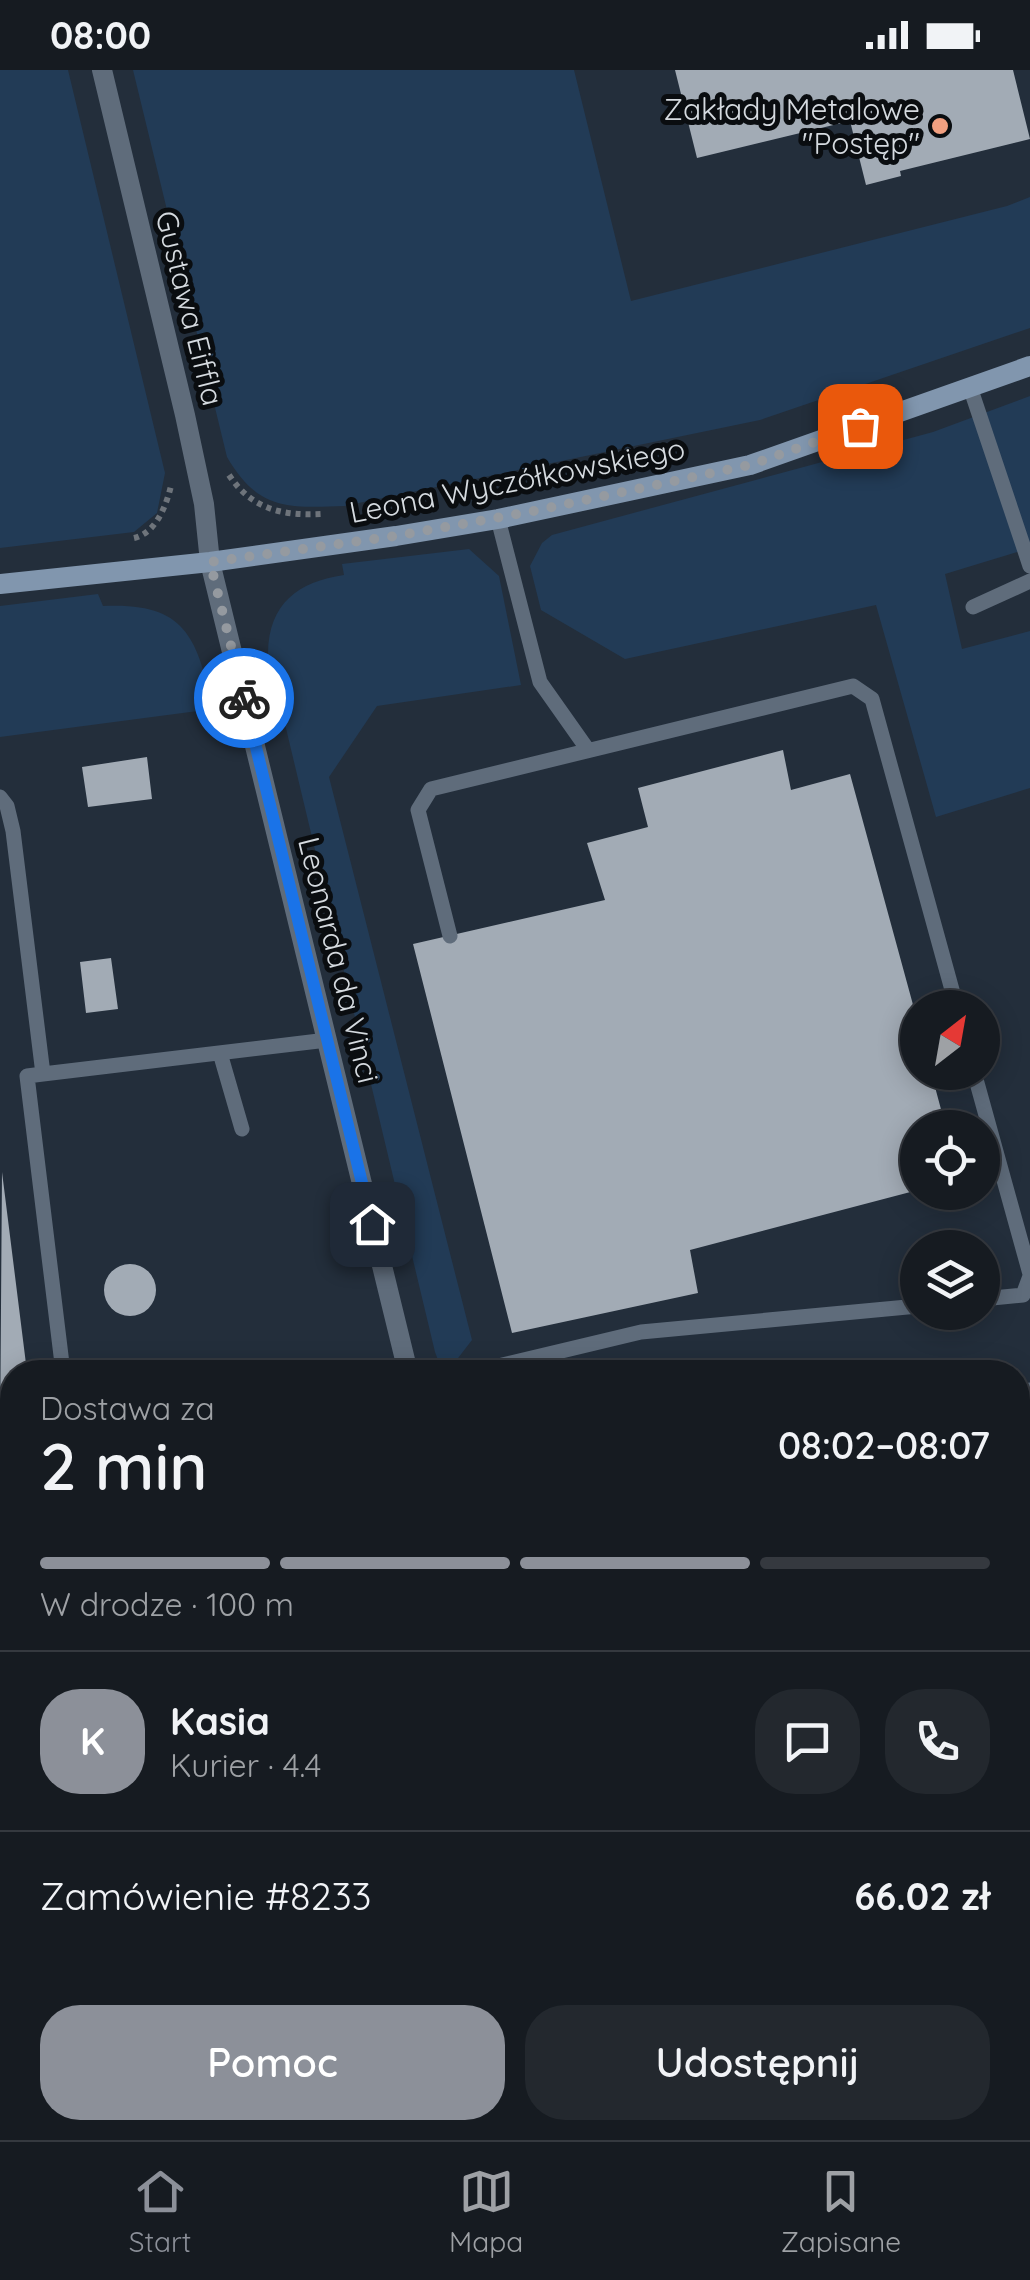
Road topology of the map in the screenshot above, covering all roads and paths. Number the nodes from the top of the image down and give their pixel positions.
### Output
1 (102, 70) edge
2 (1030, 366) edge
3 (970, 388) junction
4 (227, 472) dead end
5 (172, 484) dead end
6 (326, 514) dead end
7 (498, 518) junction
8 (124, 540) dead end
9 (210, 562) junction
10 (1030, 566) edge
11 (1030, 581) edge
12 (0, 584) edge
13 (973, 607) dead end
14 (588, 750) junction
15 (0, 797) edge
16 (450, 936) dead end
17 (951, 990) edge
18 (327, 1040) junction
19 (220, 1053) junction
20 (42, 1074) junction
21 (979, 1090) edge
22 (242, 1129) dead end
23 (1030, 1275) edge
24 (1000, 1298) edge
25 (900, 1308) edge
26 (62, 1360) edge
27 (405, 1360) edge
28 (523, 1360) edge

1 - 9 street, Gustawa Eiffla
2 - 3 street, Leona Wyczółkowskiego
3 - 7 street, Leona Wyczółkowskiego
3 - 10 lane
4 - 6 path
5 - 8 path
7 - 9 street, Leona Wyczółkowskiego
7 - 14 lane
9 - 12 street, Leona Wyczółkowskiego
9 - 18 street, Leonarda da Vinci
11 - 13 lane
14 - 16 lane
14 - 17 lane
15 - 20 lane
18 - 19 lane
18 - 27 street, Leonarda da Vinci
19 - 20 lane
19 - 22 lane
20 - 26 lane
21 - 23 lane
23 - 24 lane
25 - 28 lane

